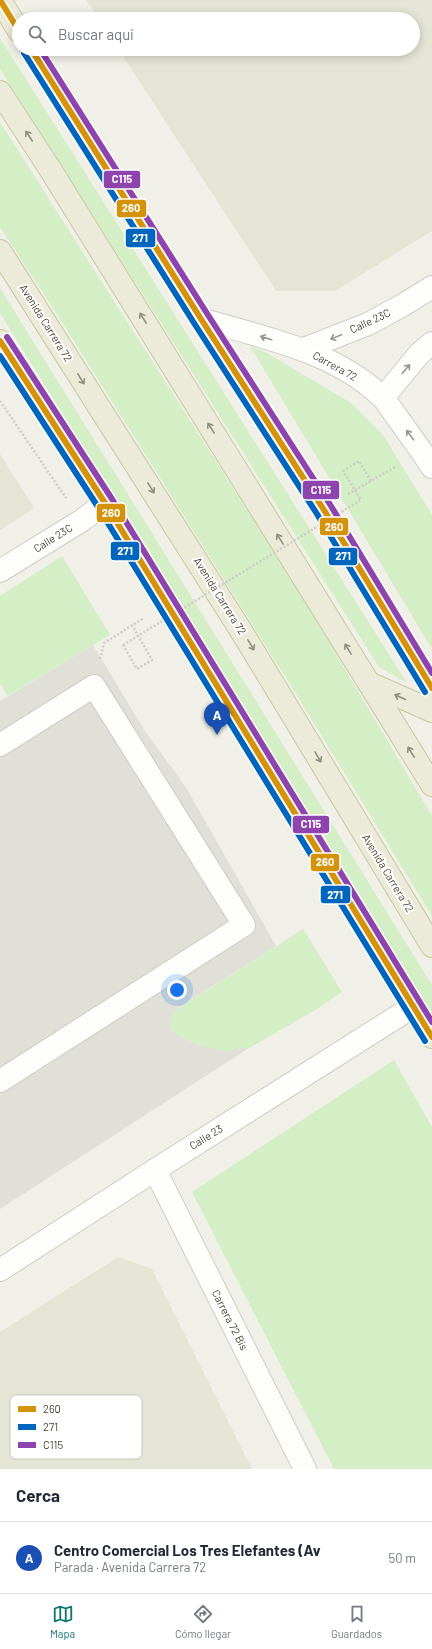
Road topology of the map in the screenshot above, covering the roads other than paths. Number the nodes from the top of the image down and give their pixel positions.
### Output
1 (0, 0) edge
2 (12, 19) edge
3 (35, 56) edge
4 (0, 92) edge
5 (0, 251) edge
6 (432, 286) edge
7 (201, 319) junction
8 (0, 341) edge
9 (432, 343) edge
10 (304, 349) junction
11 (383, 398) junction
12 (427, 459) edge
13 (105, 503) junction
14 (0, 572) edge
15 (369, 683) junction
16 (432, 688) edge
17 (432, 711) edge
18 (1, 743) edge
19 (432, 785) edge
20 (432, 946) edge
21 (414, 1006) junction
22 (432, 1037) edge
23 (0, 1081) edge
24 (155, 1170) junction
25 (0, 1270) edge
26 (305, 1469) edge

1 - 2 highway
3 - 7 highway
15 -> 4 highway
5 -> 20 highway, Avenida Carrera 72
6 -> 10 street, Calle 23C
10 -> 7 street, Carrera 72
7 - 16 highway
8 - 13 highway
11 -> 9 street
10 - 11 street, Carrera 72
12 -> 11 street, Carrera 72
13 - 14 street, Calle 23C
13 - 21 highway
17 -> 15 highway
19 -> 15 highway
18 - 23 street
21 - 22 highway
21 - 24 street, Calle 23
24 - 25 street, Calle 23
24 - 26 street, Carrera 72 Bis

